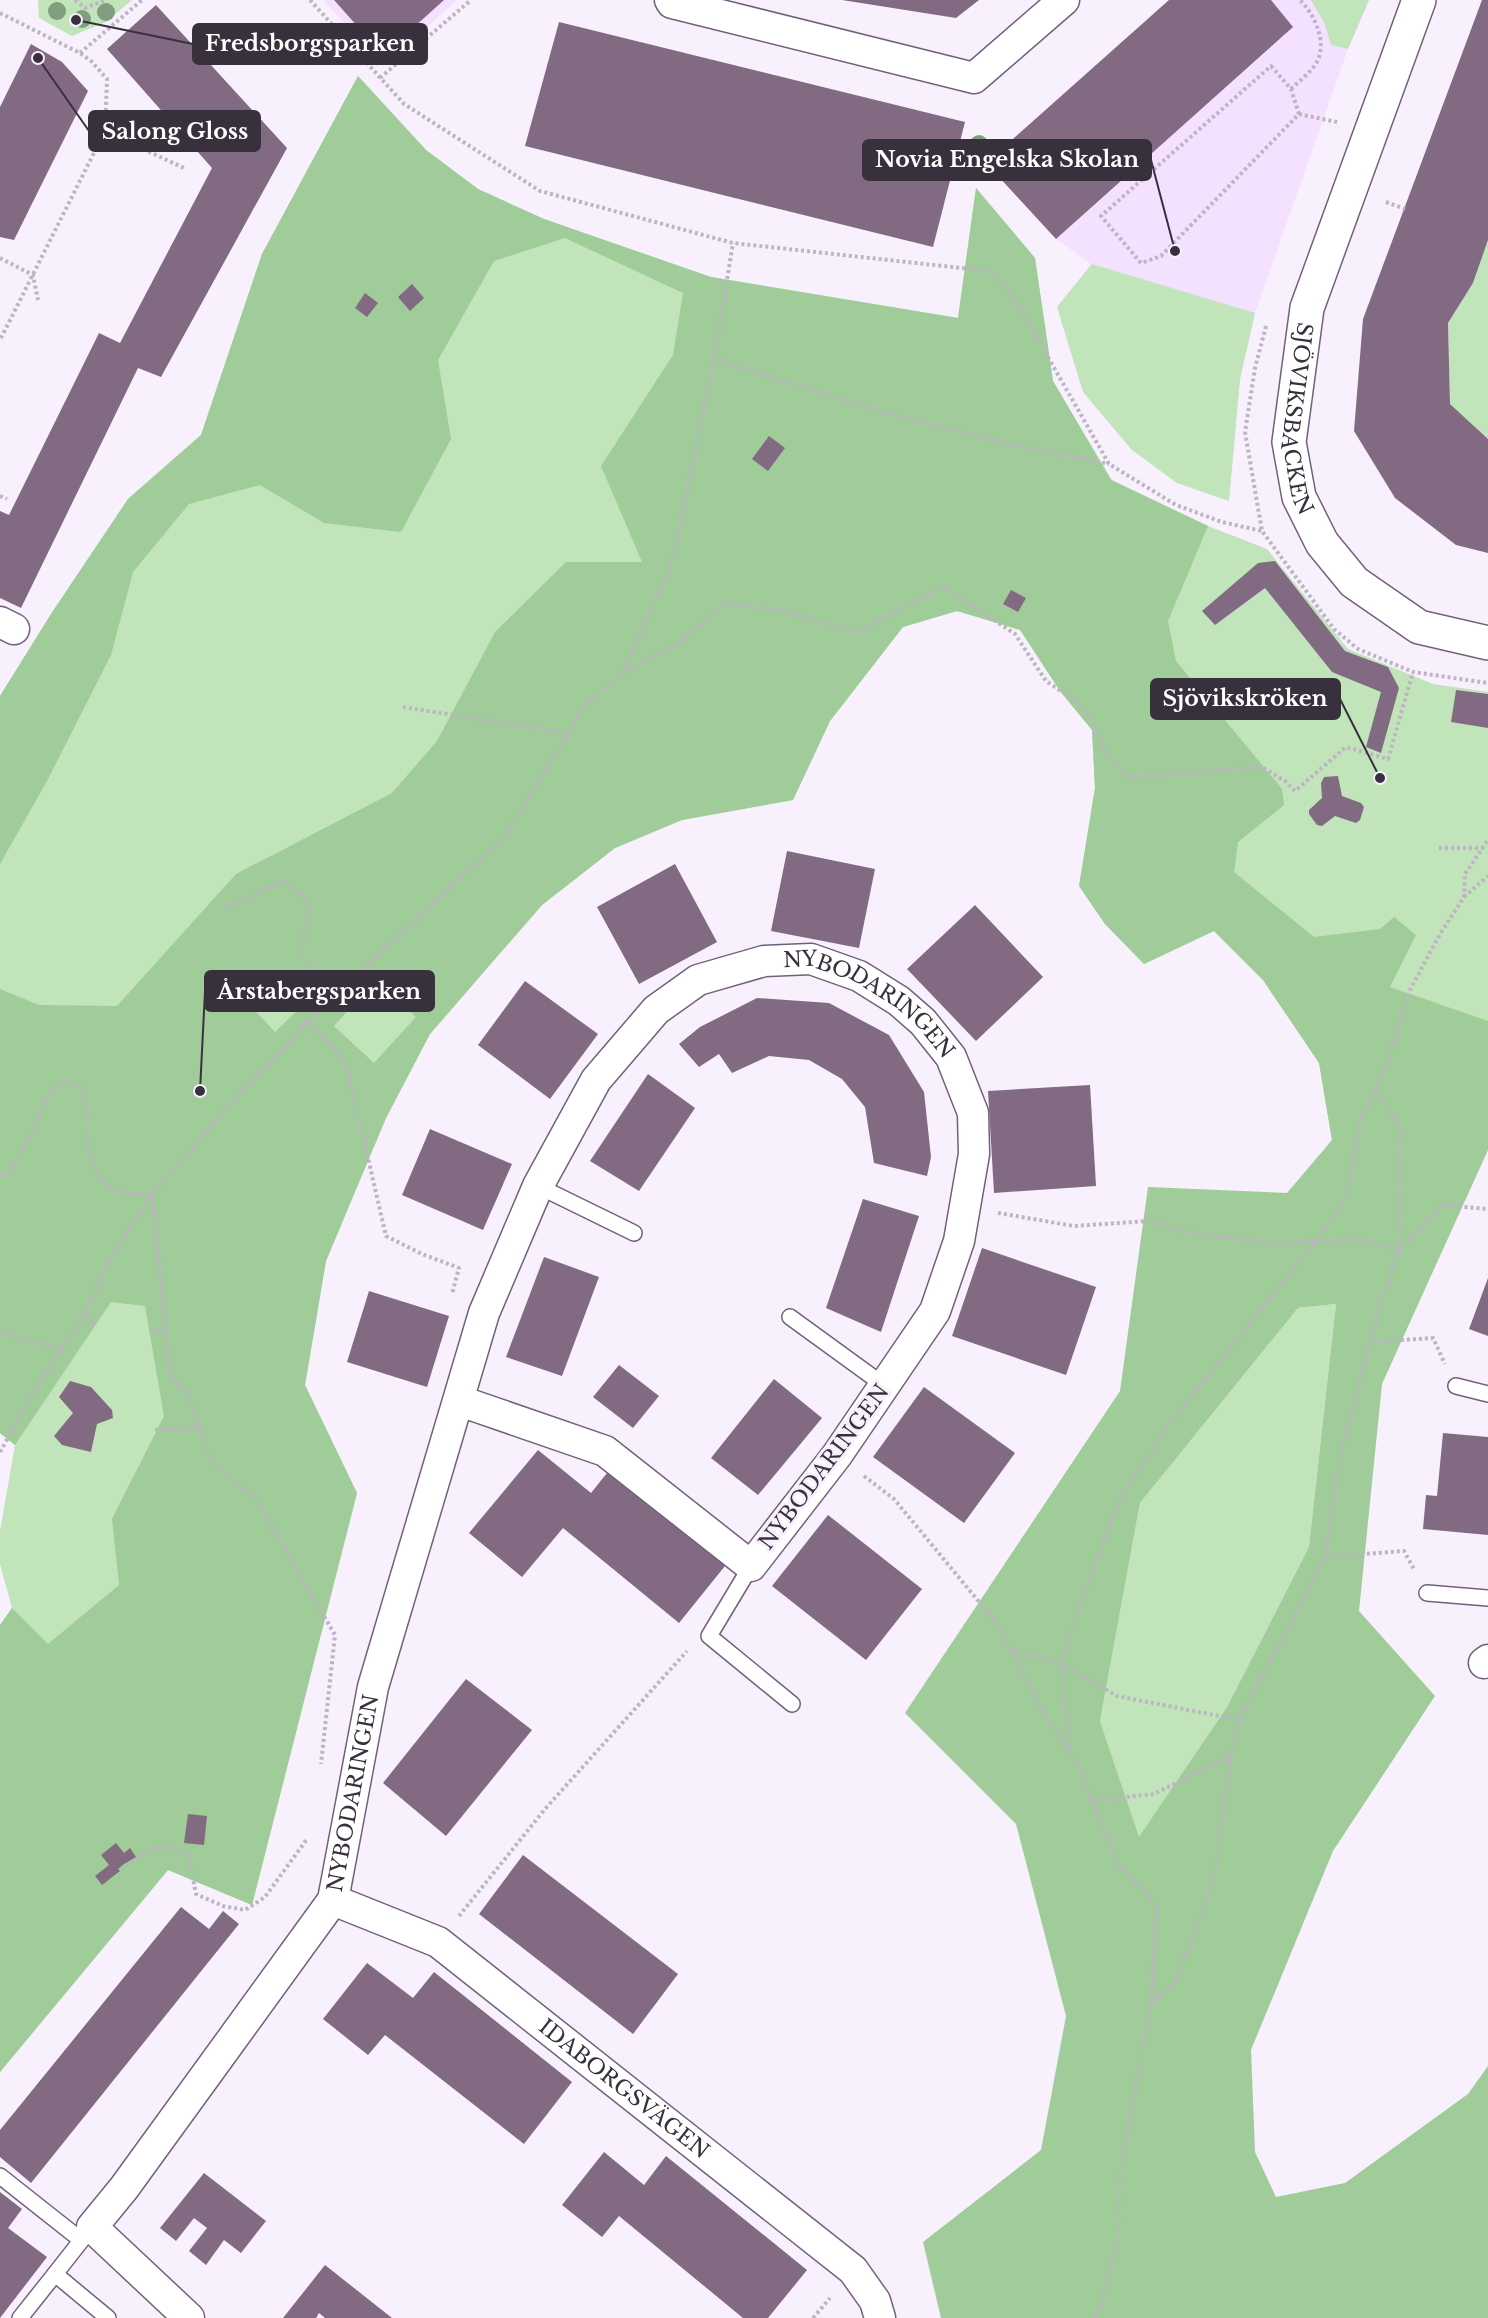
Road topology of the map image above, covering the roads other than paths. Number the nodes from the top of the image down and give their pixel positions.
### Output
1 (670, 0) edge
2 (1064, 0) edge
3 (1419, 0) edge
4 (1488, 644) edge
5 (537, 1186) junction
6 (634, 1233) dead end
7 (790, 1317) dead end
8 (885, 1386) junction
9 (1456, 1386) road end
10 (1488, 1394) edge
11 (460, 1401) junction
12 (750, 1566) junction
13 (1426, 1593) road end
14 (1488, 1598) edge
15 (792, 1704) dead end
16 (333, 1900) junction
17 (0, 2176) edge
18 (87, 2233) junction
19 (55, 2274) junction
20 (20, 2318) edge
21 (108, 2318) edge
22 (189, 2318) edge
23 (880, 2318) edge

1 - 2 street
3 - 4 street, SJÖVIKSBACKEN
5 - 6 lane
5 - 8 street, NYBODARINGEN
5 - 11 street, NYBODARINGEN
7 - 8 lane
8 - 12 street, NYBODARINGEN
9 - 10 lane
11 - 12 street, NYBODARINGEN
11 - 16 street, NYBODARINGEN
12 - 15 lane, NYBODARINGEN
13 - 14 lane
16 - 18 street, NYBODARINGEN
16 - 23 street, IDABORGSVÄGEN
17 - 18 lane
18 - 19 lane, NYBODARINGEN
18 - 22 street
19 - 20 lane, NYBODARINGEN
19 - 21 lane

